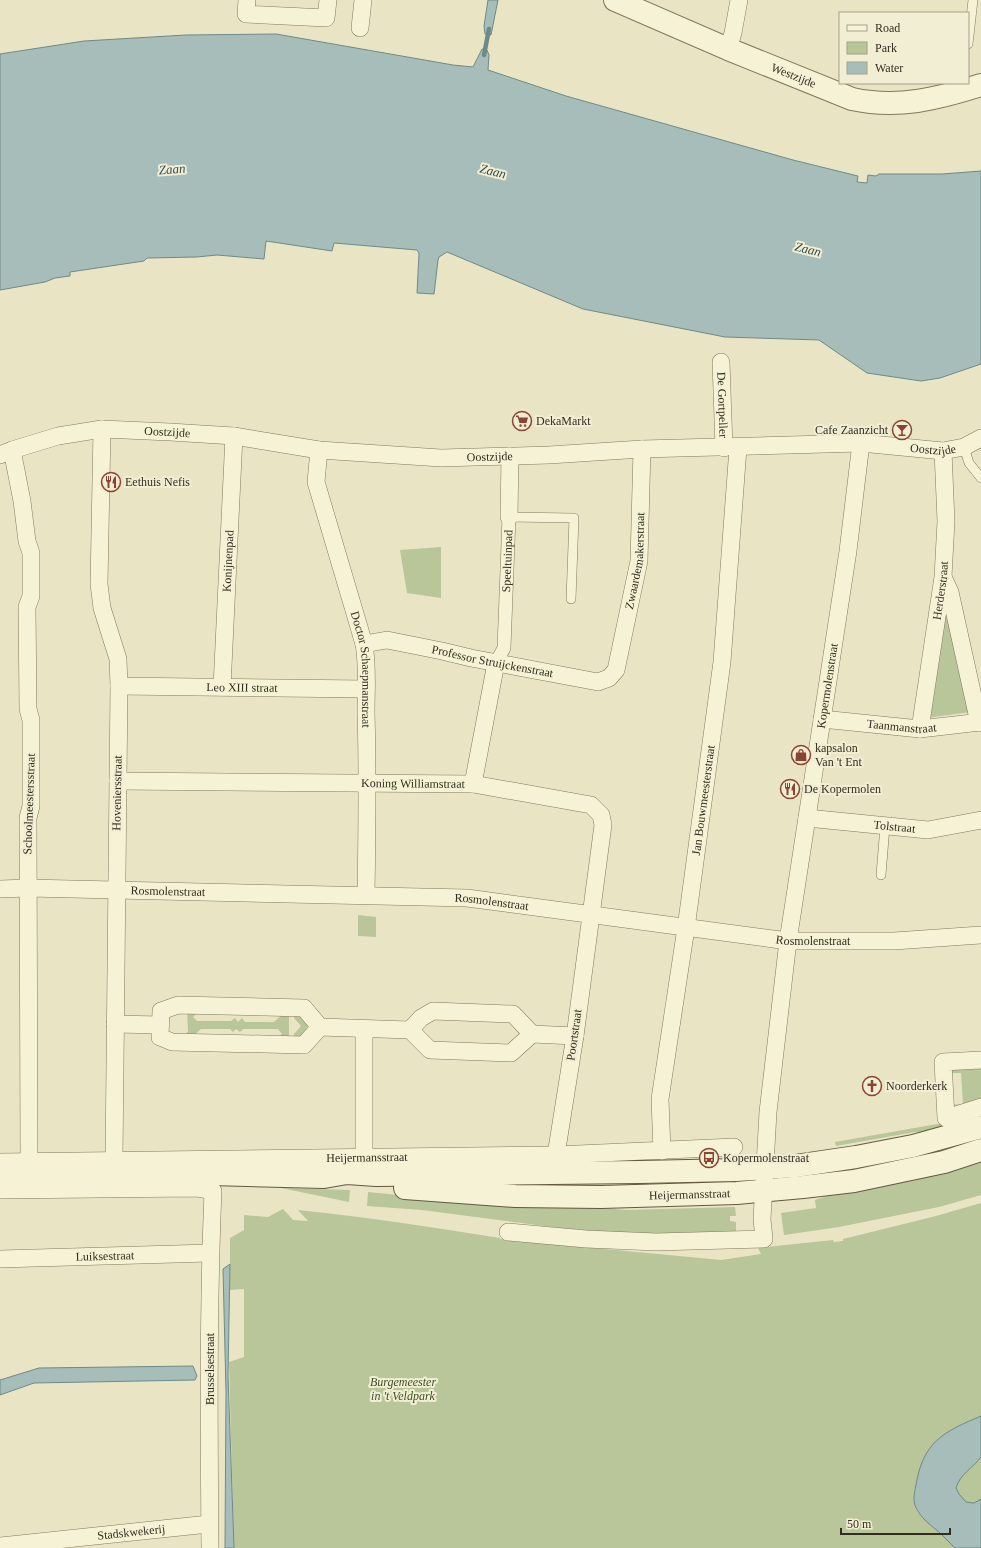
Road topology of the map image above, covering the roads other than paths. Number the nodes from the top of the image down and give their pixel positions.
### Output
1 (246, 0) edge
2 (328, 0) edge
3 (363, 0) edge
4 (615, 0) edge
5 (739, 0) edge
6 (973, 0) edge
7 (648, 6) edge
8 (360, 28) dead end
9 (969, 35) edge
10 (728, 49) junction
11 (973, 85) edge
12 (721, 362) dead end
13 (102, 429) junction
14 (234, 436) junction
15 (981, 438) edge
16 (861, 443) junction
17 (964, 447) junction
18 (731, 448) junction
19 (642, 449) junction
20 (319, 450) junction
21 (943, 451) junction
22 (6, 453) edge
23 (510, 456) junction
24 (981, 478) edge
25 (509, 517) junction
26 (943, 577) junction
27 (571, 599) dead end
28 (364, 644) junction
29 (496, 663) junction
30 (616, 670) joint
31 (119, 686) junction
32 (222, 687) junction
33 (366, 688) junction
34 (822, 720) junction
35 (980, 723) edge
36 (920, 729) junction
37 (118, 780) junction
38 (368, 783) junction
39 (473, 784) junction
40 (807, 818) junction
41 (981, 820) edge
42 (886, 826) junction
43 (881, 875) dead end
44 (28, 888) junction
45 (0, 889) edge
46 (116, 890) junction
47 (366, 895) junction
48 (591, 915) junction
49 (686, 928) junction
50 (981, 935) edge
51 (788, 941) junction
52 (115, 1024) junction
53 (160, 1025) junction
54 (320, 1027) junction
55 (364, 1029) junction
56 (410, 1030) junction
57 (532, 1034) junction
58 (574, 1036) junction
59 (981, 1060) edge
60 (981, 1107) edge
61 (981, 1127) edge
62 (734, 1148) dead end
63 (981, 1150) edge
64 (662, 1151) junction
65 (556, 1155) junction
66 (364, 1158) junction
67 (114, 1160) junction
68 (0, 1162) edge
69 (29, 1162) junction
70 (765, 1168) junction
71 (0, 1177) edge
72 (324, 1177) junction
73 (0, 1190) edge
74 (763, 1191) junction
75 (508, 1232) dead end
76 (210, 1252) junction
77 (0, 1259) edge
78 (210, 1524) junction
79 (4, 1547) edge
80 (210, 1548) edge

1 - 2 street
3 - 8 street
4 - 7 main road, Westzijde
5 - 10 street
6 - 9 lane
7 - 10 main road, Westzijde
10 - 11 main road, Westzijde
12 - 18 street, De Gortpeller
13 - 14 street, Oostzijde
13 - 22 street, Oostzijde
13 - 31 street, Hoveniersstraat
14 - 20 street, Oostzijde
14 - 32 street, Konijnenpad
15 - 17 street, Oostzijde
16 - 18 street, Oostzijde
16 - 21 street, Oostzijde
16 - 34 street, Kopermolenstraat
17 - 21 street, Oostzijde
17 - 24 lane
18 - 19 street, Oostzijde
18 - 49 street, Jan Bouwmeesterstraat
19 - 23 street, Oostzijde
19 - 30 street, Zwaardemakerstraat
20 - 23 street, Oostzijde
20 - 28 street, Doctor Schaepmanstraat
21 - 26 street, Herderstraat
22 - 44 street, Schoolmeestersstraat
23 - 25 street, Speeltuinpad
25 - 27 lane
25 - 29 street, Speeltuinpad
26 - 35 street
26 - 36 street, Herderstraat
28 - 29 street, Professor Struijckenstraat
28 - 33 street, Doctor Schaepmanstraat
29 - 30 street, Professor Struijckenstraat
29 - 39 street
31 - 32 street, Leo XIII straat
31 - 37 street, Hoveniersstraat
32 - 33 street, Leo XIII straat
33 - 38 street, Doctor Schaepmanstraat
34 - 36 street, Taanmanstraat
34 - 40 street, Kopermolenstraat
35 - 36 street, Taanmanstraat
37 - 38 street, Koning Williamstraat
37 - 46 street, Hoveniersstraat
38 - 39 street, Koning Williamstraat
38 - 47 street, Doctor Schaepmanstraat
39 - 48 street, Koning Williamstraat
40 - 42 street, Tolstraat
40 - 51 street, Kopermolenstraat
41 - 42 street, Tolstraat
42 - 43 lane
44 - 45 street, Rosmolenstraat
44 - 46 street, Rosmolenstraat
44 - 69 street, Schoolmeestersstraat
46 - 47 street, Rosmolenstraat
46 - 52 street, Hoveniersstraat
47 - 48 street, Rosmolenstraat
48 - 49 street, Rosmolenstraat
48 - 58 street, Poortstraat
49 - 51 street, Rosmolenstraat
49 - 64 street, Jan Bouwmeesterstraat
50 - 51 street, Rosmolenstraat
51 - 70 street, Kopermolenstraat
52 - 53 street
52 - 67 street, Hoveniersstraat
53 - 54 street
53 - 54 street
54 - 55 street
55 - 56 street
55 - 66 street
56 - 57 street
56 - 57 street
57 - 58 street
58 - 65 street, Poortstraat
59 - 60 street
61 - 70 main road, Heijermansstraat
62 - 64 street, Heijermansstraat
63 - 74 main road, Heijermansstraat
64 - 65 street, Heijermansstraat
65 - 66 street, Heijermansstraat
66 - 67 street, Heijermansstraat
67 - 69 street, Heijermansstraat
68 - 69 street, Heijermansstraat
70 - 72 main road, Heijermansstraat
70 - 74 street, Kopermolenstraat
71 - 72 main road, Heijermansstraat
72 - 74 main road, Heijermansstraat
73 - 76 street, Brusselsestraat
74 - 75 street, Kopermolenstraat
76 - 77 street, Luiksestraat
76 - 78 street, Brusselsestraat
78 - 79 street, Stadskwekerij
78 - 80 street, Brusselsestraat

